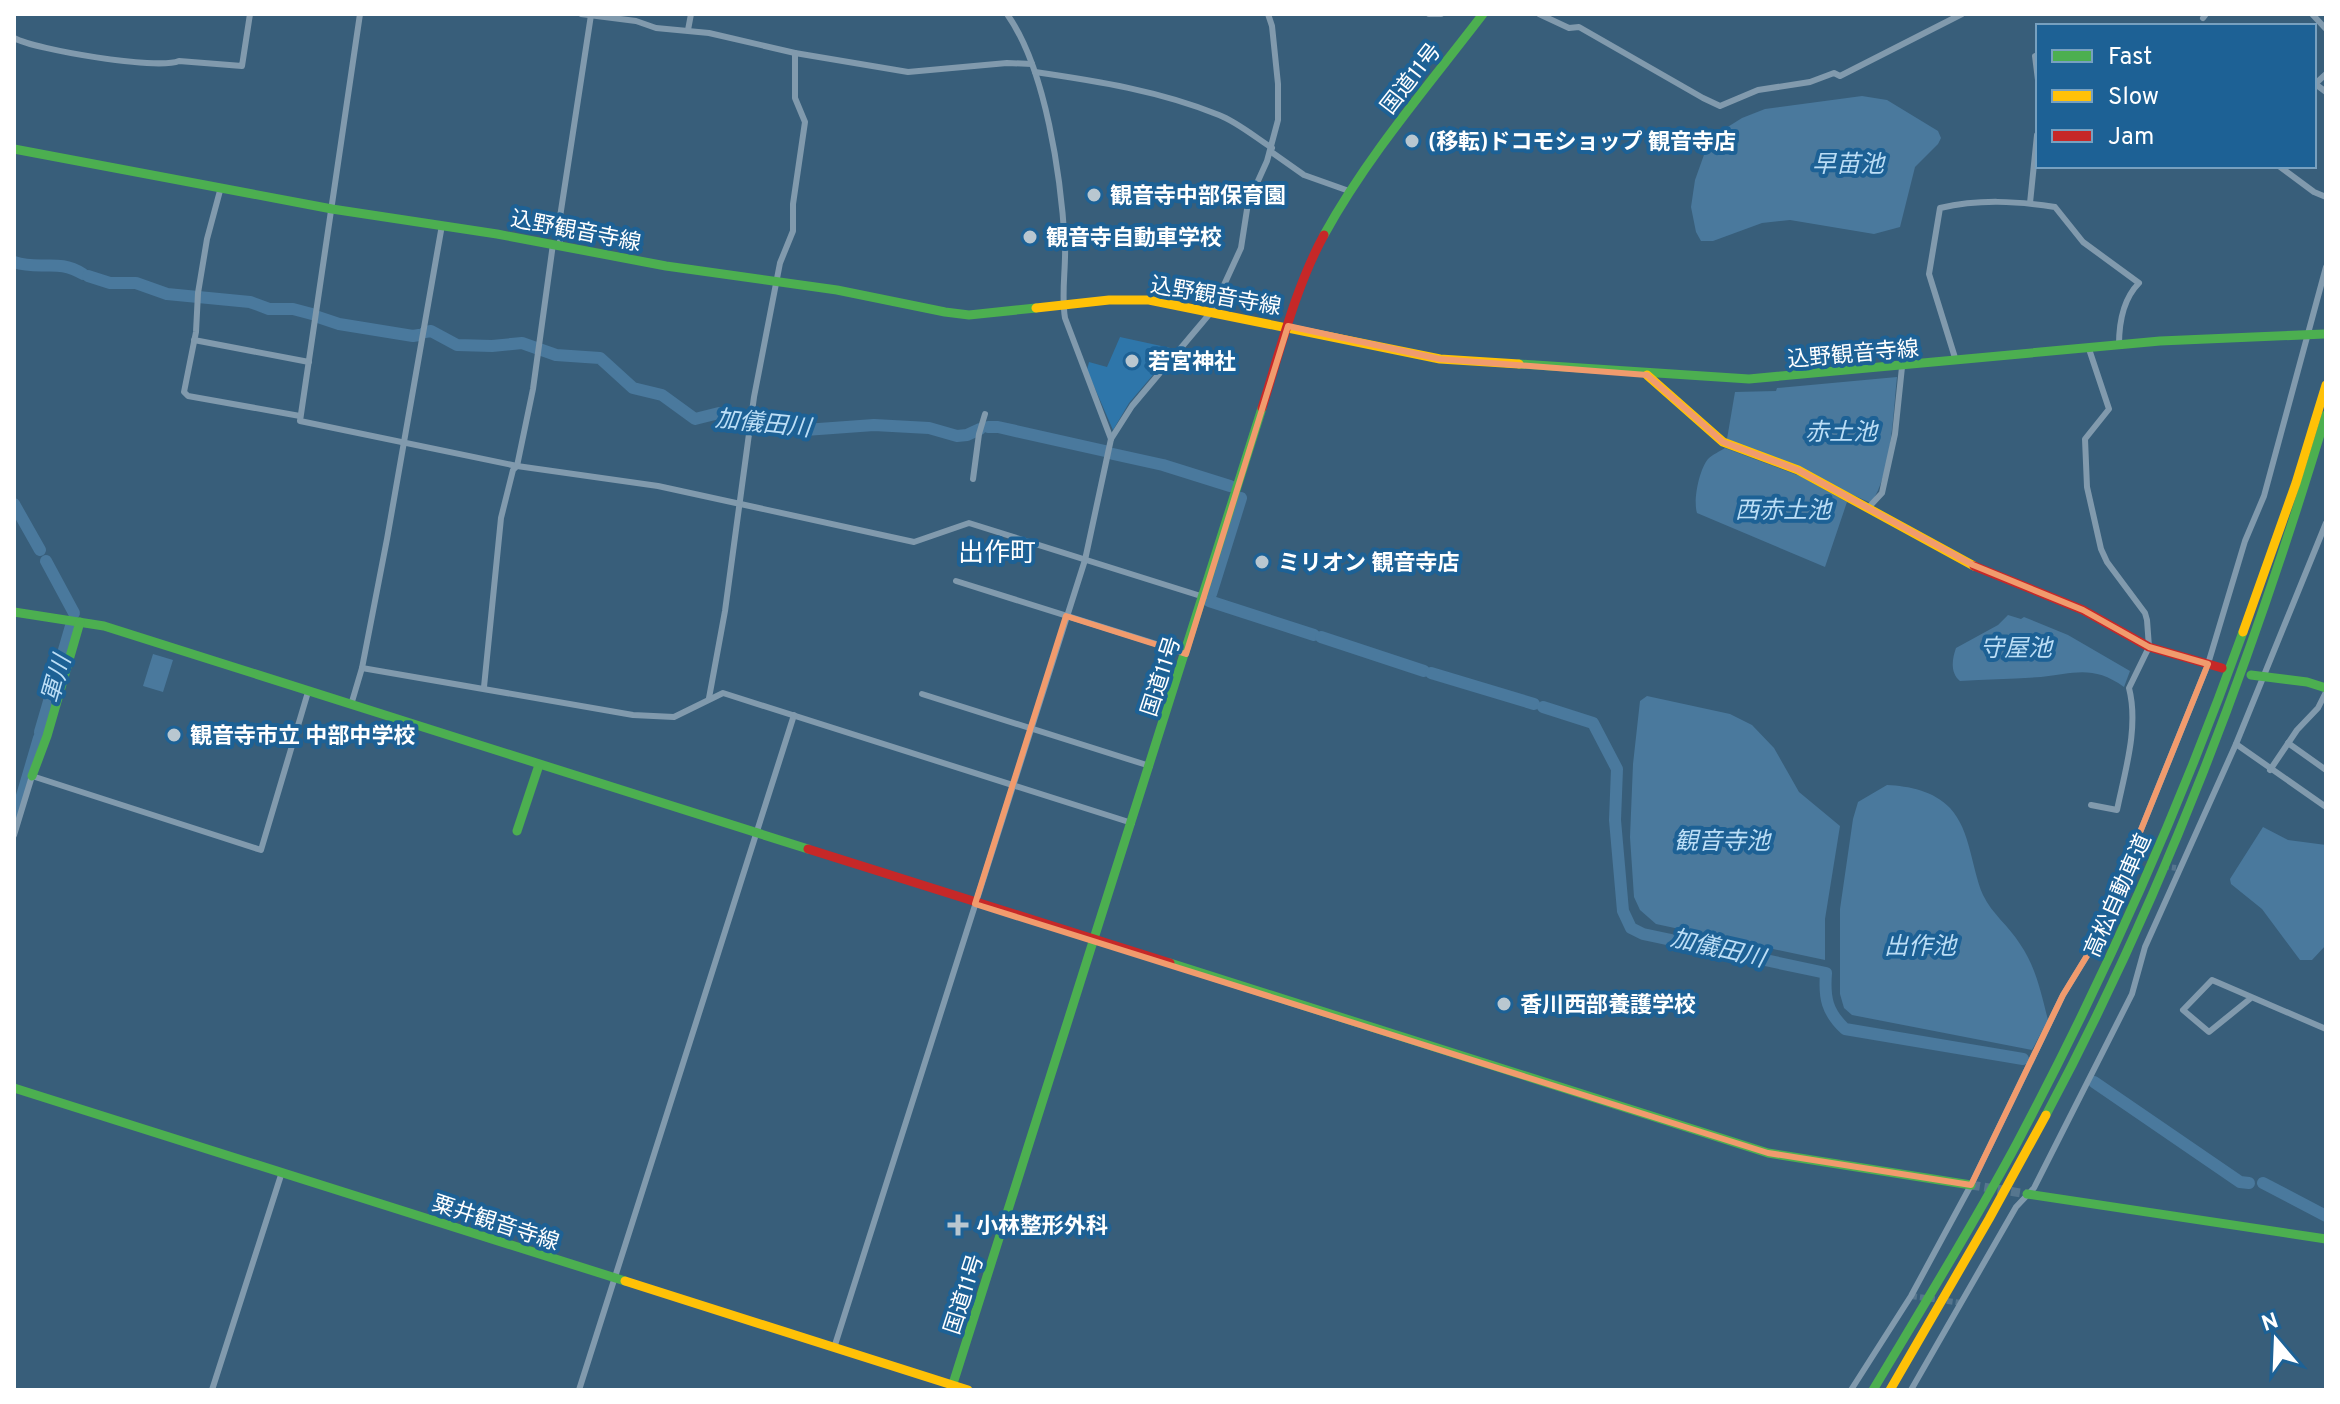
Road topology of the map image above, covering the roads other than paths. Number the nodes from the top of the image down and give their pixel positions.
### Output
1 (250, 14) edge
2 (360, 14) edge
3 (581, 14) edge
4 (691, 14) edge
5 (1007, 14) edge
6 (1268, 14) edge
7 (1429, 14) edge
8 (1441, 14) edge
9 (1483, 14) edge
10 (1539, 14) edge
11 (1962, 14) edge
12 (2312, 14) edge
13 (591, 15) edge
14 (2317, 26) edge
15 (2326, 29) edge
16 (688, 30) junction
17 (14, 38) edge
18 (795, 53) junction
19 (1032, 64) junction
20 (1035, 72) junction
21 (2036, 145) edge
22 (14, 149) edge
23 (1271, 149) junction
24 (2282, 168) edge
25 (221, 187) junction
26 (1349, 191) junction
27 (2326, 197) edge
28 (2030, 203) junction
29 (332, 209) junction
30 (442, 225) junction
31 (556, 244) junction
32 (2326, 267) edge
33 (776, 281) junction
34 (1063, 306) junction
35 (1212, 311) junction
36 (1288, 326) junction
37 (2309, 334) junction
38 (2324, 334) dead end
39 (194, 340) junction
40 (2119, 346) junction
41 (2089, 349) junction
42 (1956, 361) junction
43 (309, 362) junction
44 (1902, 367) junction
45 (1647, 375) junction
46 (2326, 385) edge
47 (985, 414) dead end
48 (2326, 415) edge
49 (300, 416) junction
50 (1111, 439) junction
51 (404, 444) junction
52 (517, 466) junction
53 (973, 479) dead end
54 (739, 505) junction
55 (1868, 508) junction
56 (2326, 523) edge
57 (1085, 560) junction
58 (956, 581) dead end
59 (1204, 597) junction
60 (14, 612) edge
61 (1066, 616) junction
62 (80, 622) junction
63 (2149, 647) junction
64 (1186, 654) junction
65 (2208, 664) junction
66 (362, 668) junction
67 (2222, 668) dead end
68 (2251, 675) dead end
69 (2262, 678) junction
70 (484, 687) junction
71 (2326, 690) edge
72 (308, 692) junction
73 (922, 694) dead end
74 (709, 698) junction
75 (351, 705) junction
76 (794, 715) junction
77 (1030, 728) junction
78 (2288, 743) junction
79 (2236, 744) junction
80 (539, 765) junction
81 (1150, 766) junction
82 (2270, 770) junction
83 (2326, 770) edge
84 (32, 776) junction
85 (1012, 783) junction
86 (2091, 805) dead end
87 (2326, 807) edge
88 (1132, 823) junction
89 (517, 831) dead end
90 (757, 834) junction
91 (14, 835) edge
92 (2130, 860) junction
93 (2140, 862) dead end
94 (975, 904) junction
95 (1093, 939) junction
96 (2251, 998) junction
97 (2326, 1029) edge
98 (14, 1088) edge
99 (282, 1172) junction
100 (1971, 1185) junction
101 (2027, 1194) junction
102 (2326, 1239) edge
103 (616, 1278) junction
104 (834, 1348) junction
105 (952, 1388) edge
106 (212, 1390) edge
107 (579, 1390) edge
108 (968, 1390) edge
109 (1851, 1390) edge
110 (1873, 1390) edge
111 (1890, 1390) edge
112 (1911, 1390) edge

1 - 17 street
2 - 29 street
3 - 13 street
4 - 16 street
5 - 19 street
6 - 23 street
7 - 8 street
9 - 26 main road, 国道11号
10 - 11 street
12 - 14 street
13 - 16 street
13 - 31 street
14 - 15 street
16 - 18 street
18 - 19 street
18 - 33 street
19 - 20 street
20 - 23 street
20 - 34 street
21 - 28 street
22 - 25 main road, 込野観音寺線
23 - 26 street
23 - 35 street
24 - 27 street
25 - 29 main road, 込野観音寺線
25 - 39 street
26 - 36 main road, 国道11号
28 - 40 street
28 - 42 street
29 - 30 main road, 込野観音寺線
29 - 43 street
30 - 31 main road, 込野観音寺線
30 - 51 street
31 - 33 main road, 込野観音寺線
31 - 52 street
32 - 37 street
33 - 34 main road, 込野観音寺線
33 - 54 street
34 - 35 main road, 込野観音寺線
34 - 50 street
35 - 36 main road, 込野観音寺線
35 - 50 street
36 - 45 main road, 込野観音寺線
36 - 59 main road, 国道11号
37 - 38 main road, 込野観音寺線
37 - 40 main road, 込野観音寺線
37 - 65 street
39 - 43 street
39 - 49 street
40 - 41 main road, 込野観音寺線
41 - 42 main road, 込野観音寺線
41 - 63 street
42 - 44 main road, 込野観音寺線
43 - 49 street
44 - 45 main road, 込野観音寺線
44 - 55 street
45 - 55 main road
46 - 110 main road, 高松自動車道
47 - 53 street
48 - 111 main road, 高松自動車道
49 - 51 street
50 - 57 street
51 - 52 street
51 - 66 street
52 - 54 street
52 - 70 street
54 - 57 street
54 - 74 street
55 - 63 main road
56 - 69 street
57 - 59 street
57 - 61 street
58 - 61 street
59 - 64 main road, 国道11号
60 - 62 main road
61 - 64 street
61 - 77 street
62 - 72 main road
62 - 84 main road
63 - 65 main road
63 - 86 street
64 - 81 main road, 国道11号
65 - 67 main road
65 - 92 street
66 - 70 street
66 - 75 street
68 - 69 main road
69 - 71 main road
69 - 79 street
70 - 74 street
71 - 78 street
72 - 75 main road
72 - 84 street
73 - 77 street
74 - 76 street
75 - 80 main road
76 - 85 street
76 - 90 street
77 - 81 street
77 - 85 street
78 - 82 street
78 - 83 street
79 - 82 street
79 - 101 street
80 - 89 main road
80 - 90 main road
81 - 88 main road, 国道11号
82 - 87 street
84 - 91 street
85 - 88 street
85 - 94 street
88 - 95 main road, 国道11号
90 - 94 main road
90 - 103 street
92 - 93 street
92 - 100 street
94 - 95 main road
94 - 104 street
95 - 100 main road
95 - 105 main road, 国道11号
96 - 96 street
96 - 97 street
98 - 99 main road, 粟井観音寺線
99 - 103 main road, 粟井観音寺線
99 - 106 street
100 - 109 street
101 - 102 main road
101 - 112 street
103 - 104 main road, 粟井観音寺線
103 - 107 street
104 - 105 main road, 粟井観音寺線
105 - 108 main road, 粟井観音寺線

